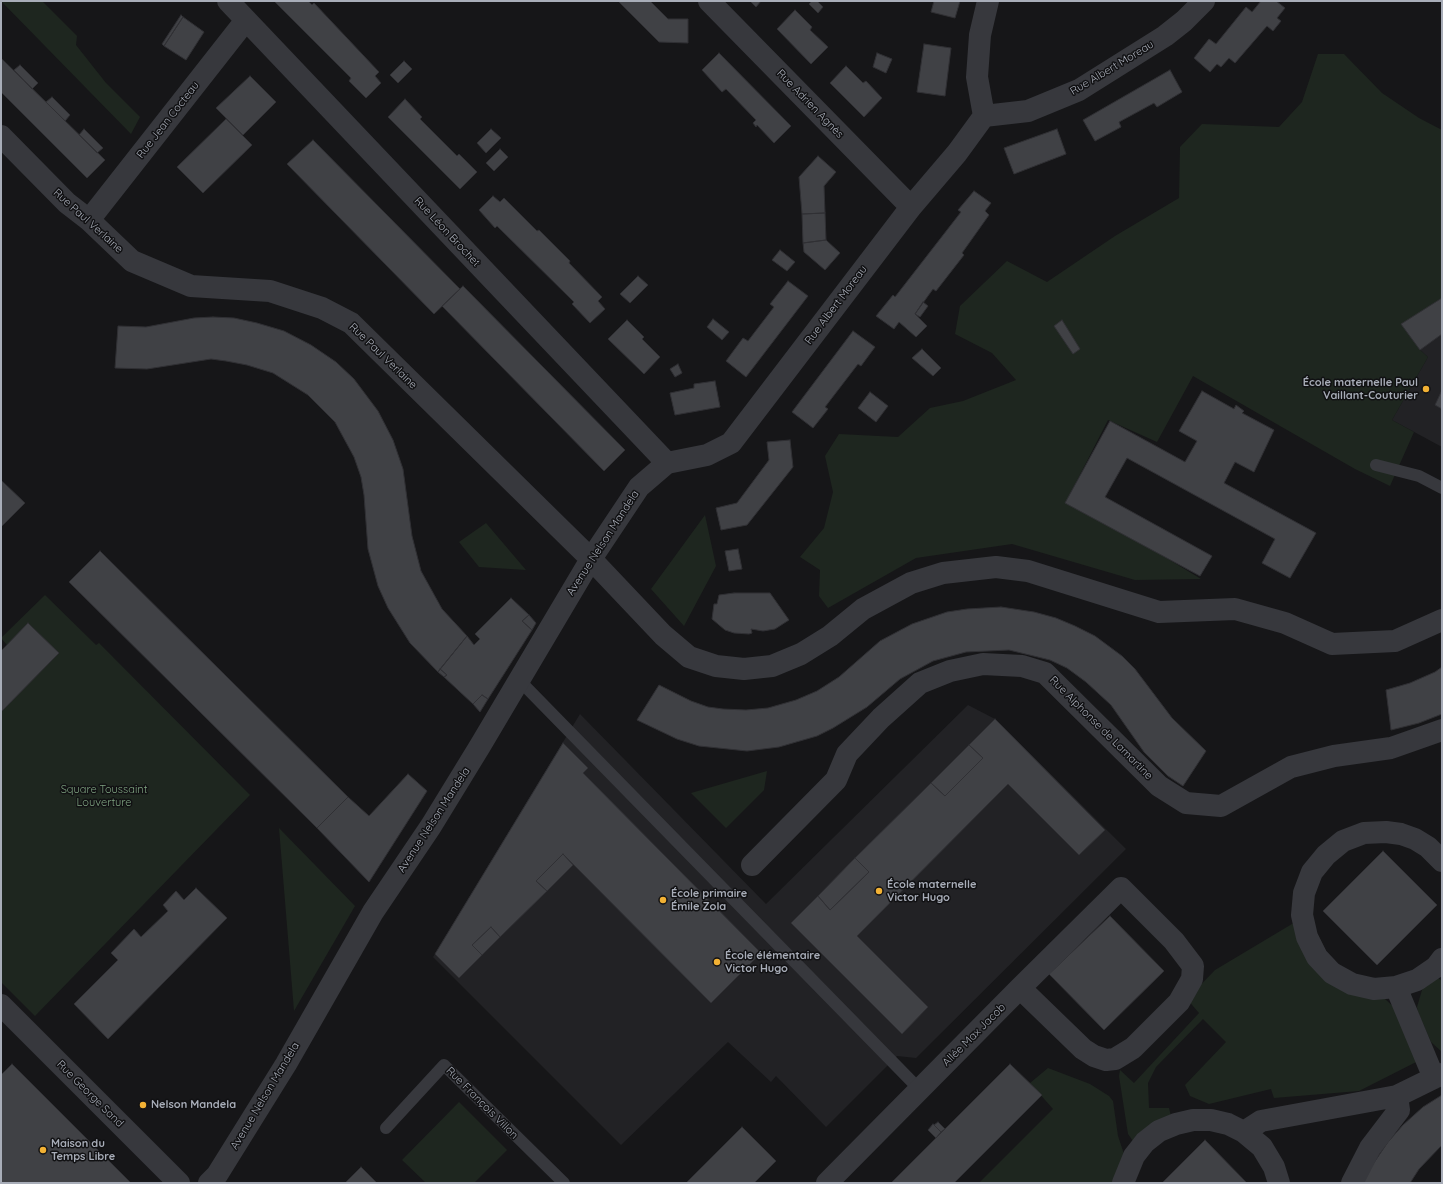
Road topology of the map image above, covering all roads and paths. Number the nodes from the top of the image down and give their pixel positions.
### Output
1 (228, 1) edge
2 (709, 1) edge
3 (988, 1) edge
4 (1204, 1) edge
5 (246, 20) junction
6 (984, 116) junction
7 (1, 136) edge
8 (910, 207) junction
9 (89, 220) junction
10 (667, 463) junction
11 (1376, 465) dead end
12 (1442, 488) edge
13 (591, 559) junction
14 (1442, 620) edge
15 (519, 680) junction
16 (1442, 730) edge
17 (1442, 861) edge
18 (752, 865) dead end
19 (1442, 959) edge
20 (1396, 987) junction
21 (1020, 988) junction
22 (1, 1005) edge
23 (1438, 1076) edge
24 (920, 1090) junction
25 (1397, 1096) junction
26 (386, 1128) dead end
27 (1244, 1132) junction
28 (180, 1183) edge
29 (209, 1183) edge
30 (564, 1183) edge
31 (827, 1183) edge
32 (1123, 1183) edge
33 (1279, 1183) edge
34 (1352, 1183) edge

1 - 5 street, Rue Léon Brochet
2 - 8 street, Rue Adrien Agnès
3 - 6 street
4 - 6 street, Rue Albert Moreau
5 - 9 street, Rue Jean Cocteau
5 - 10 street, Rue Léon Brochet
6 - 8 street, Rue Albert Moreau
7 - 9 street, Rue Paul Verlaine
8 - 10 street, Rue Albert Moreau
9 - 13 street, Rue Paul Verlaine
10 - 13 street, Avenue Nelson Mandela
11 - 12 lane
13 - 14 street
13 - 15 street, Avenue Nelson Mandela
15 - 24 lane
15 - 29 street, Avenue Nelson Mandela
16 - 18 street, Rue Alphonse de Lamartine
17 - 20 street
19 - 20 street
20 - 23 street
21 - 21 street, Allée Max Jacob
21 - 24 street, Allée Max Jacob
22 - 28 street, Rue George Sand
23 - 25 street
24 - 31 street, Allée Max Jacob
25 - 27 street
25 - 34 street
26 - 30 lane, Rue François Villon
27 - 32 street
27 - 33 street

